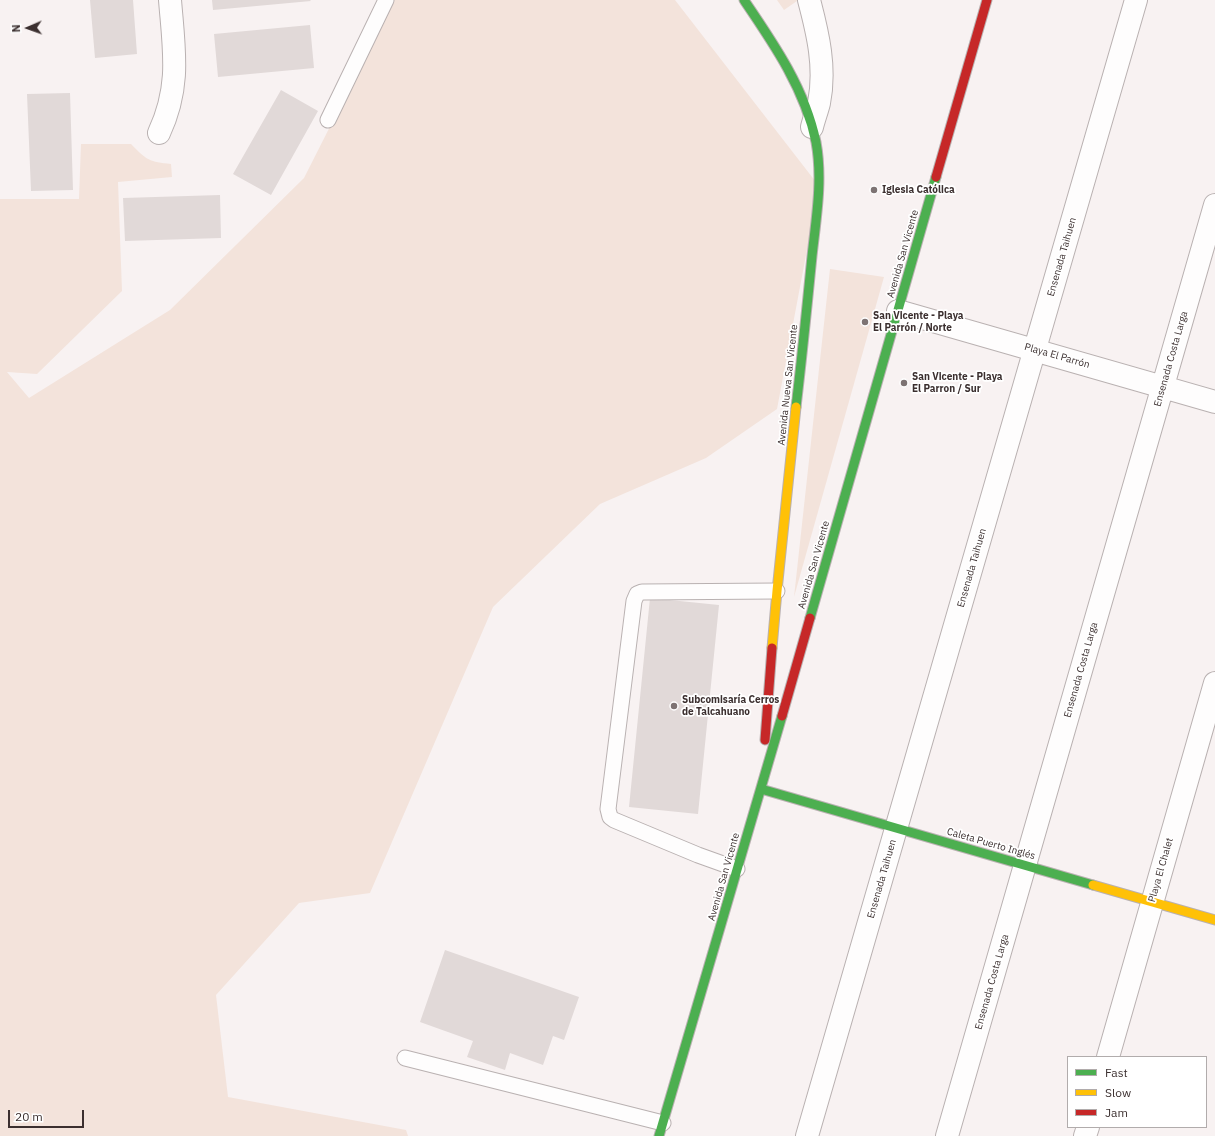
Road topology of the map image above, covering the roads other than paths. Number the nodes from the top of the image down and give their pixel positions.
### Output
1 (170, 0) edge
2 (386, 0) edge
3 (744, 0) edge
4 (809, 0) edge
5 (987, 0) edge
6 (1136, 0) edge
7 (328, 120) dead end
8 (812, 127) junction
9 (158, 133) dead end
10 (1215, 205) edge
11 (898, 311) junction
12 (1035, 350) junction
13 (1162, 387) junction
14 (1215, 402) edge
15 (777, 591) junction
16 (1215, 683) edge
17 (761, 789) junction
18 (896, 828) junction
19 (1025, 865) junction
20 (737, 869) junction
21 (1152, 902) junction
22 (1215, 920) edge
23 (1108, 1056) edge
24 (405, 1058) dead end
25 (661, 1130) edge
26 (807, 1136) edge
27 (947, 1136) edge

1 - 9 street
2 - 7 lane
3 - 8 street, Avenida Nueva San Vicente
4 - 8 street
5 - 11 street, Avenida San Vicente
6 - 12 street, Ensenada Taihuen
8 - 15 street, Avenida Nueva San Vicente
10 - 13 street, Ensenada Costa Larga
11 - 12 street, Playa El Parrón
11 - 17 street, Avenida San Vicente
12 - 13 street, Playa El Parrón
12 - 18 street, Ensenada Taihuen
13 - 14 street, Playa El Parrón
13 - 19 street, Ensenada Costa Larga
15 - 17 street, Avenida Nueva San Vicente
15 - 20 lane
16 - 21 street, Playa El Chalet
17 - 18 street, Caleta Puerto Inglés
17 - 20 street, Avenida San Vicente
18 - 19 street, Caleta Puerto Inglés
18 - 26 street, Ensenada Taihuen
19 - 21 street, Caleta Puerto Inglés
19 - 27 street, Ensenada Costa Larga
20 - 25 street, Avenida San Vicente
21 - 22 street, Caleta Puerto Inglés
21 - 23 street, Playa El Chalet
24 - 25 lane

